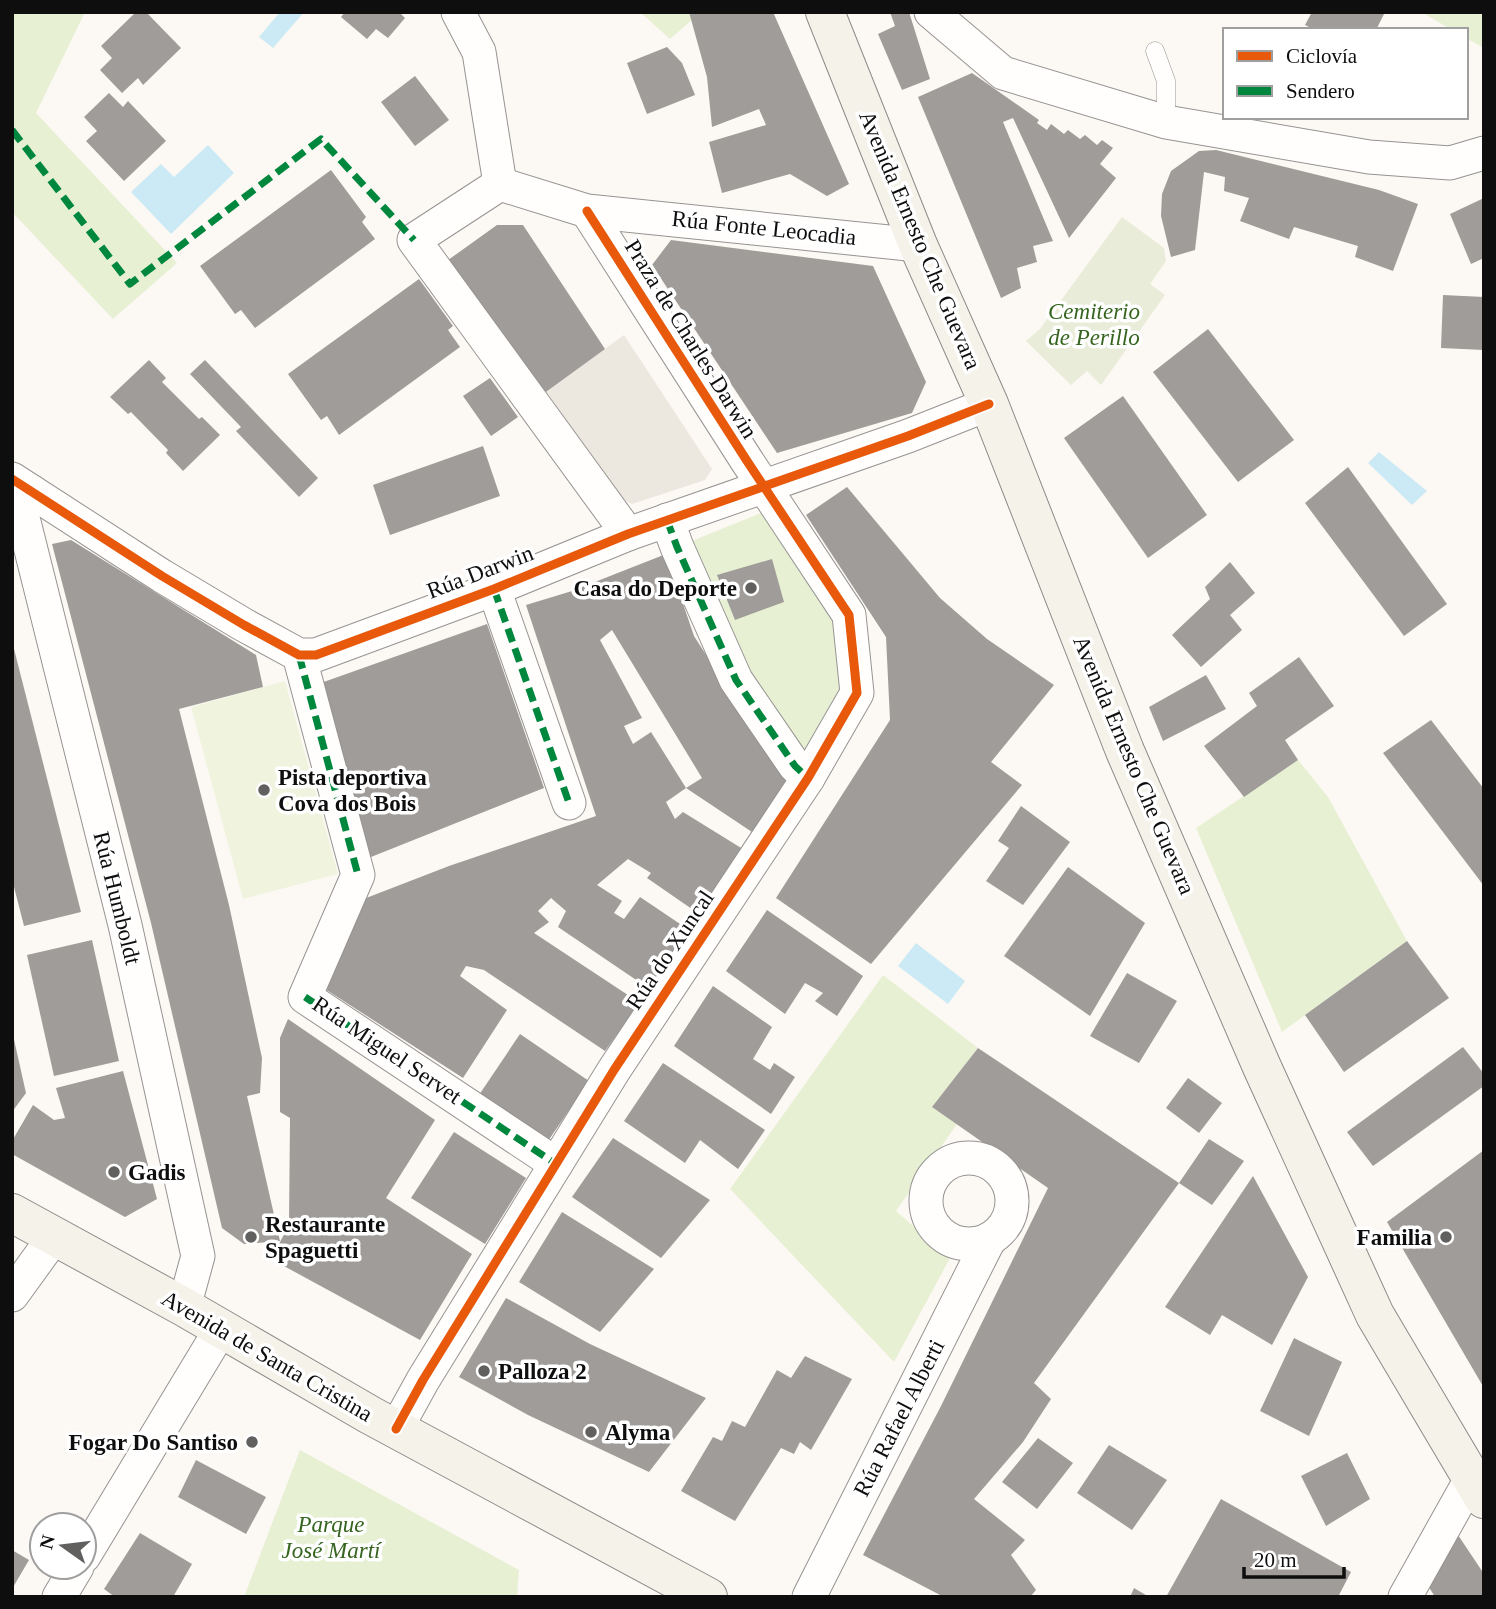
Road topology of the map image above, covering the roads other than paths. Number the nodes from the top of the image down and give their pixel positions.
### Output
1 (458, 12) edge
2 (825, 12) edge
3 (930, 12) edge
4 (1155, 51) dead end
5 (1166, 122) junction
6 (1484, 153) edge
7 (499, 184) junction
8 (587, 211) junction
9 (918, 245) junction
10 (989, 404) junction
11 (22, 485) edge
12 (763, 487) junction
13 (667, 520) junction
14 (628, 534) junction
15 (494, 589) junction
16 (299, 655) junction
17 (808, 778) junction
18 (569, 803) dead end
19 (556, 1164) junction
20 (12, 1213) edge
21 (54, 1237) junction
22 (989, 1240) dead end
23 (12, 1295) edge
24 (184, 1307) junction
25 (222, 1329) junction
26 (396, 1429) junction
27 (1477, 1489) edge
28 (98, 1533) edge
29 (69, 1581) edge
30 (59, 1597) edge
31 (708, 1597) edge
32 (809, 1597) edge
33 (1405, 1597) edge

1 - 7 street
2 - 9 main road, Avenida Ernesto Che Guevara
3 - 5 street
4 - 5 lane
5 - 6 street
7 - 8 street, Rúa Fonte Leocadia
7 - 14 street
8 - 9 street, Rúa Fonte Leocadia
8 - 12 street, Praza de Charles Darwin
9 - 10 main road, Avenida Ernesto Che Guevara
10 - 12 street, Rúa Darwin
10 - 27 main road, Avenida Ernesto Che Guevara
11 - 16 street
11 - 24 street, Rúa Humboldt
12 - 13 street, Rúa Darwin
12 - 17 street, Rúa do Xuncal
13 - 14 street, Rúa Darwin
13 - 17 street
14 - 15 street, Rúa Darwin
15 - 16 street, Rúa Darwin
15 - 18 street, Rúa Darwin
16 - 19 street, Rúa Miguel Servet
17 - 19 street, Rúa do Xuncal
19 - 26 street, Rúa do Xuncal
20 - 21 main road, Avenida de Santa Cristina
21 - 23 street
21 - 24 main road, Avenida de Santa Cristina
22 - 32 street, Rúa Rafael Alberti
24 - 25 main road, Avenida de Santa Cristina
25 - 26 main road, Avenida de Santa Cristina
25 - 28 street
26 - 31 main road, Avenida de Santa Cristina
27 - 33 street
29 - 30 street

